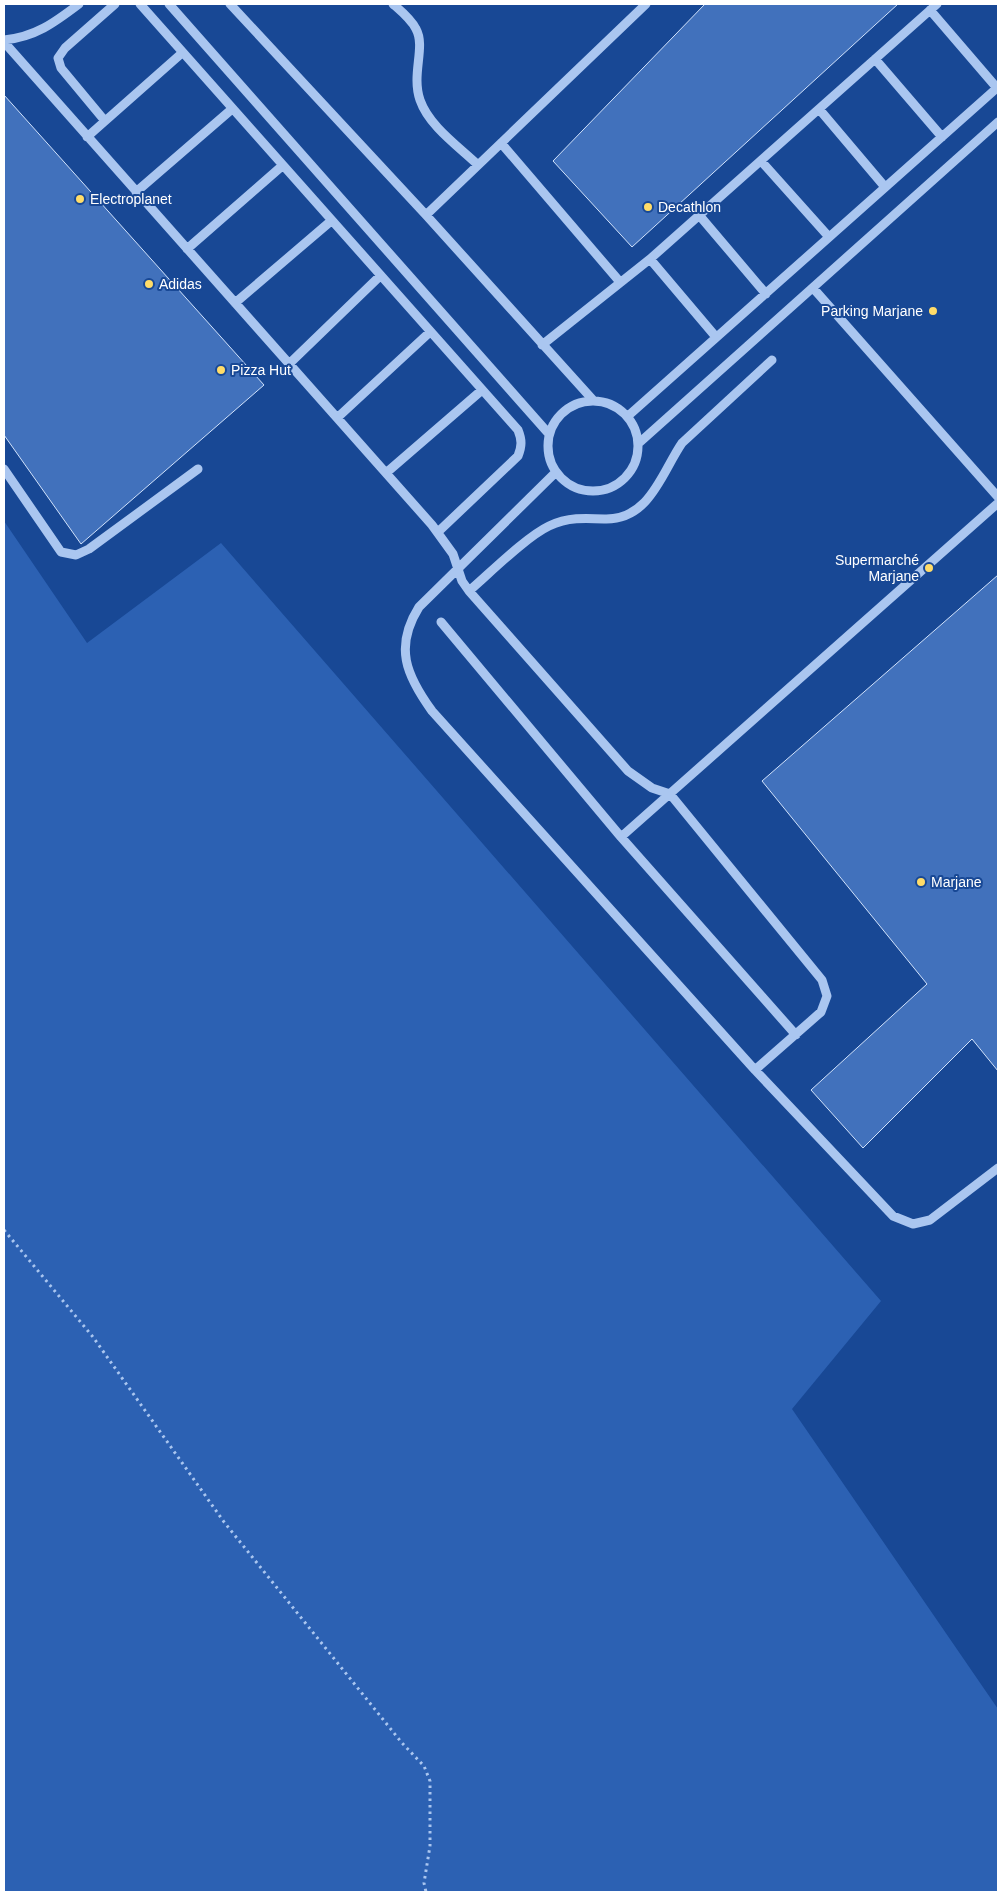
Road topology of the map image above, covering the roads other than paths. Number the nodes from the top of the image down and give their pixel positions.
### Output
1 (78, 4) edge
2 (116, 4) edge
3 (140, 4) edge
4 (169, 4) edge
5 (230, 4) edge
6 (393, 4) edge
7 (646, 4) edge
8 (938, 4) edge
9 (930, 10) junction
10 (4, 41) edge
11 (182, 53) junction
12 (875, 59) junction
13 (998, 87) edge
14 (232, 109) junction
15 (819, 109) junction
16 (105, 121) junction
17 (998, 122) edge
18 (87, 137) junction
19 (942, 137) junction
20 (501, 143) junction
21 (760, 161) junction
22 (478, 165) junction
23 (282, 166) junction
24 (885, 188) junction
25 (136, 192) junction
26 (426, 215) junction
27 (699, 215) junction
28 (331, 221) junction
29 (829, 238) junction
30 (187, 249) junction
31 (650, 259) junction
32 (380, 276) junction
33 (620, 282) junction
34 (812, 288) junction
35 (766, 294) junction
36 (235, 303) junction
37 (430, 332) junction
38 (716, 338) junction
39 (542, 345) junction
40 (772, 360) dead end
41 (289, 364) junction
42 (482, 390) junction
43 (593, 400) junction
44 (628, 416) junction
45 (337, 418) junction
46 (549, 434) junction
47 (639, 443) junction
48 (4, 469) edge
49 (198, 469) dead end
50 (556, 472) junction
51 (386, 473) junction
52 (998, 497) edge
53 (998, 503) edge
54 (438, 532) junction
55 (457, 569) junction
56 (469, 591) junction
57 (441, 622) dead end
58 (670, 794) junction
59 (621, 837) junction
60 (796, 1035) junction
61 (755, 1070) junction
62 (998, 1168) edge

1 - 10 lane
2 - 16 lane
3 - 11 lane
4 - 46 lane
5 - 26 lane
6 - 22 lane
7 - 20 lane
8 - 9 lane
9 - 12 lane
9 - 13 lane
10 - 18 lane
11 - 14 lane
11 - 16 lane
12 - 15 lane
12 - 19 lane
13 - 19 lane
14 - 23 lane
14 - 25 lane
15 - 21 lane
15 - 24 lane
16 - 18 lane
17 - 34 lane
18 - 25 lane
19 - 24 lane
20 - 22 lane
20 - 33 lane
21 - 27 lane
21 - 29 lane
22 - 26 lane
23 - 28 lane
23 - 30 lane
24 - 29 lane
25 - 30 lane
26 - 39 lane
27 - 31 lane
27 - 35 lane
28 - 32 lane
28 - 36 lane
29 - 35 lane
30 - 36 lane
31 - 33 lane
31 - 38 lane
32 - 37 lane
32 - 41 lane
33 - 39 lane
34 - 47 lane
34 - 52 lane
35 - 38 lane
36 - 41 lane
37 - 42 lane
37 - 45 lane
38 - 44 lane
39 - 43 lane
40 - 56 lane
41 - 45 lane
42 - 51 lane
42 - 54 lane
43 - 44 lane
43 - 46 lane
44 - 47 lane
45 - 51 lane
46 - 50 lane
47 - 50 lane
48 - 49 lane
50 - 55 lane
51 - 54 lane
53 - 58 lane
54 - 55 lane
55 - 56 lane
55 - 61 lane
56 - 58 lane
57 - 59 lane
58 - 59 lane
58 - 60 lane
59 - 60 lane
60 - 61 lane
61 - 62 lane

